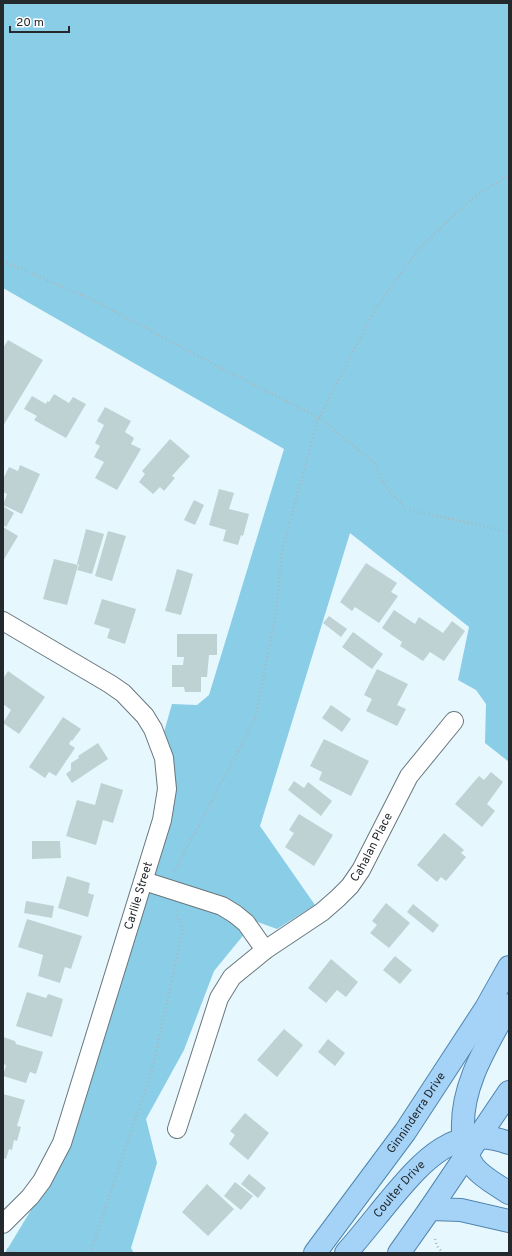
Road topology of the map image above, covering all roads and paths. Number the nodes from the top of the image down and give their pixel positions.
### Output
1 (509, 175) edge
2 (3, 261) edge
3 (320, 418) junction
4 (509, 532) edge
5 (3, 620) edge
6 (454, 721) dead end
7 (144, 881) junction
8 (166, 888) junction
9 (265, 950) junction
10 (509, 967) edge
11 (509, 1005) edge
12 (509, 1092) edge
13 (177, 1129) dead end
14 (468, 1138) junction
15 (509, 1143) edge
16 (509, 1193) edge
17 (430, 1209) junction
18 (509, 1221) edge
19 (3, 1224) edge
20 (3, 1248) edge
21 (17, 1253) edge
22 (90, 1253) edge
23 (315, 1253) edge
24 (346, 1253) edge
25 (399, 1253) edge

1 - 3 path
2 - 3 path
3 - 4 path
3 - 8 path
5 - 7 street, Carlile Street
6 - 9 street, Cahalan Place
7 - 8 street
7 - 19 street, Carlile Street
8 - 9 street
8 - 22 path
9 - 13 street, Cahalan Place
10 - 23 main road, Ginninderra Drive
11 - 14 main road
12 - 14 main road
14 - 15 main road
14 - 16 main road
14 - 17 main road
14 - 24 main road, Coulter Drive
17 - 18 main road
17 - 25 main road
20 - 21 path

